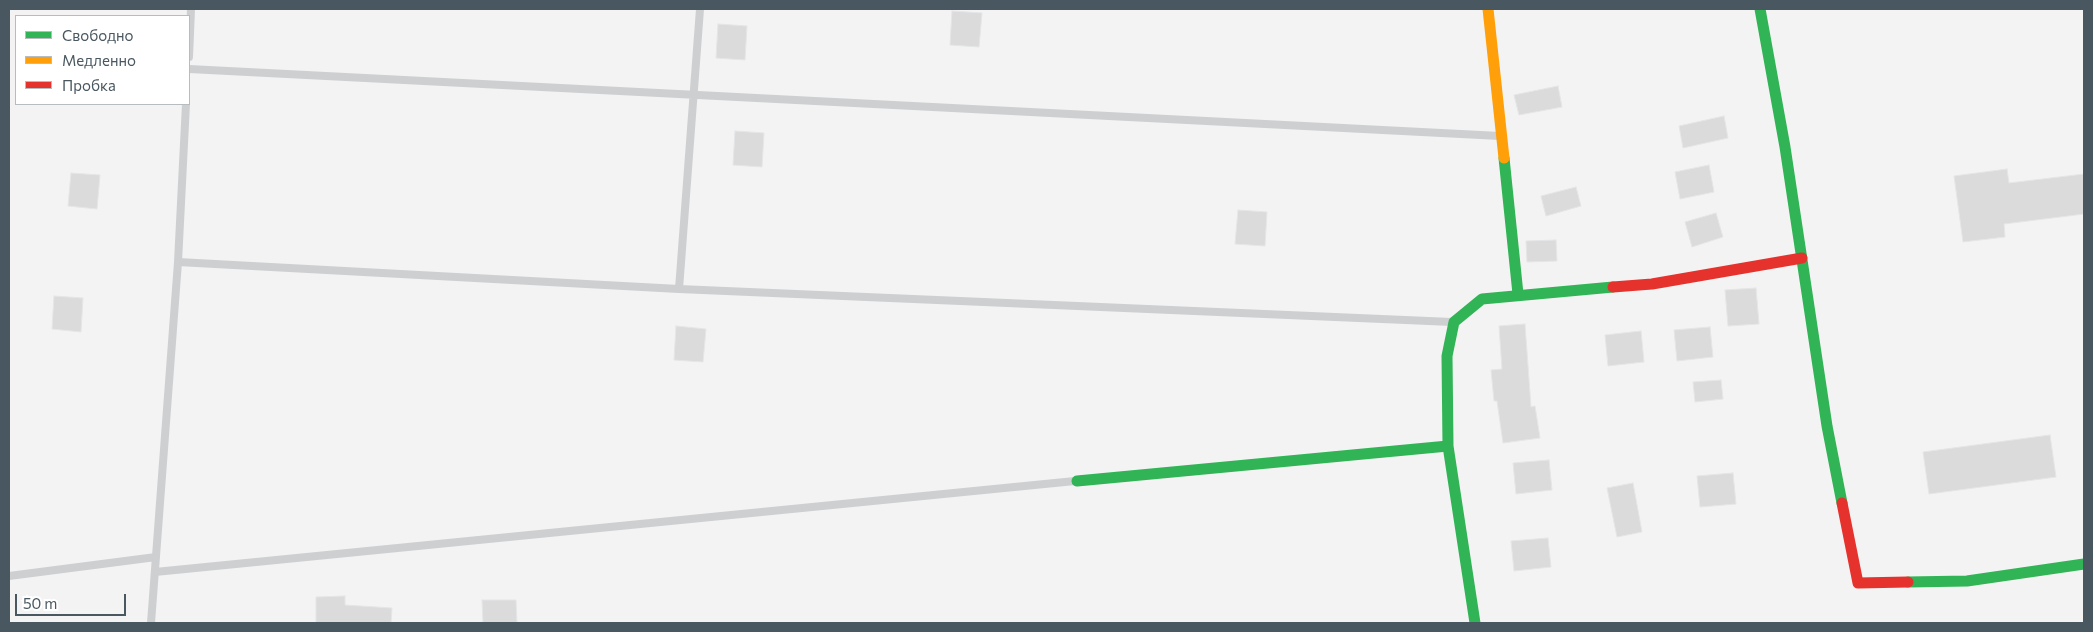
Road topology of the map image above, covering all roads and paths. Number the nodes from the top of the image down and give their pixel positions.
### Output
1 (191, 9) edge
2 (700, 9) edge
3 (1488, 9) edge
4 (1760, 9) edge
5 (190, 33) edge
6 (190, 69) edge
7 (694, 96) junction
8 (186, 105) edge
9 (1501, 136) junction
10 (1802, 258) junction
11 (178, 262) junction
12 (679, 289) junction
13 (1518, 294) junction
14 (1454, 322) junction
15 (1448, 446) junction
16 (1077, 481) joint
17 (156, 557) junction
18 (2084, 564) edge
19 (155, 572) junction
20 (9, 576) edge
21 (151, 623) edge
22 (1475, 623) edge

1 - 5 lane
2 - 7 lane
3 - 9 street
4 - 10 street
6 - 7 lane
7 - 9 lane
7 - 12 lane
8 - 11 lane
9 - 13 street
10 - 13 street
10 - 18 street
11 - 12 lane
11 - 17 lane
12 - 14 lane
13 - 14 street
14 - 15 street
15 - 16 street
15 - 22 street
16 - 19 lane
17 - 19 lane
17 - 20 lane
19 - 21 lane

